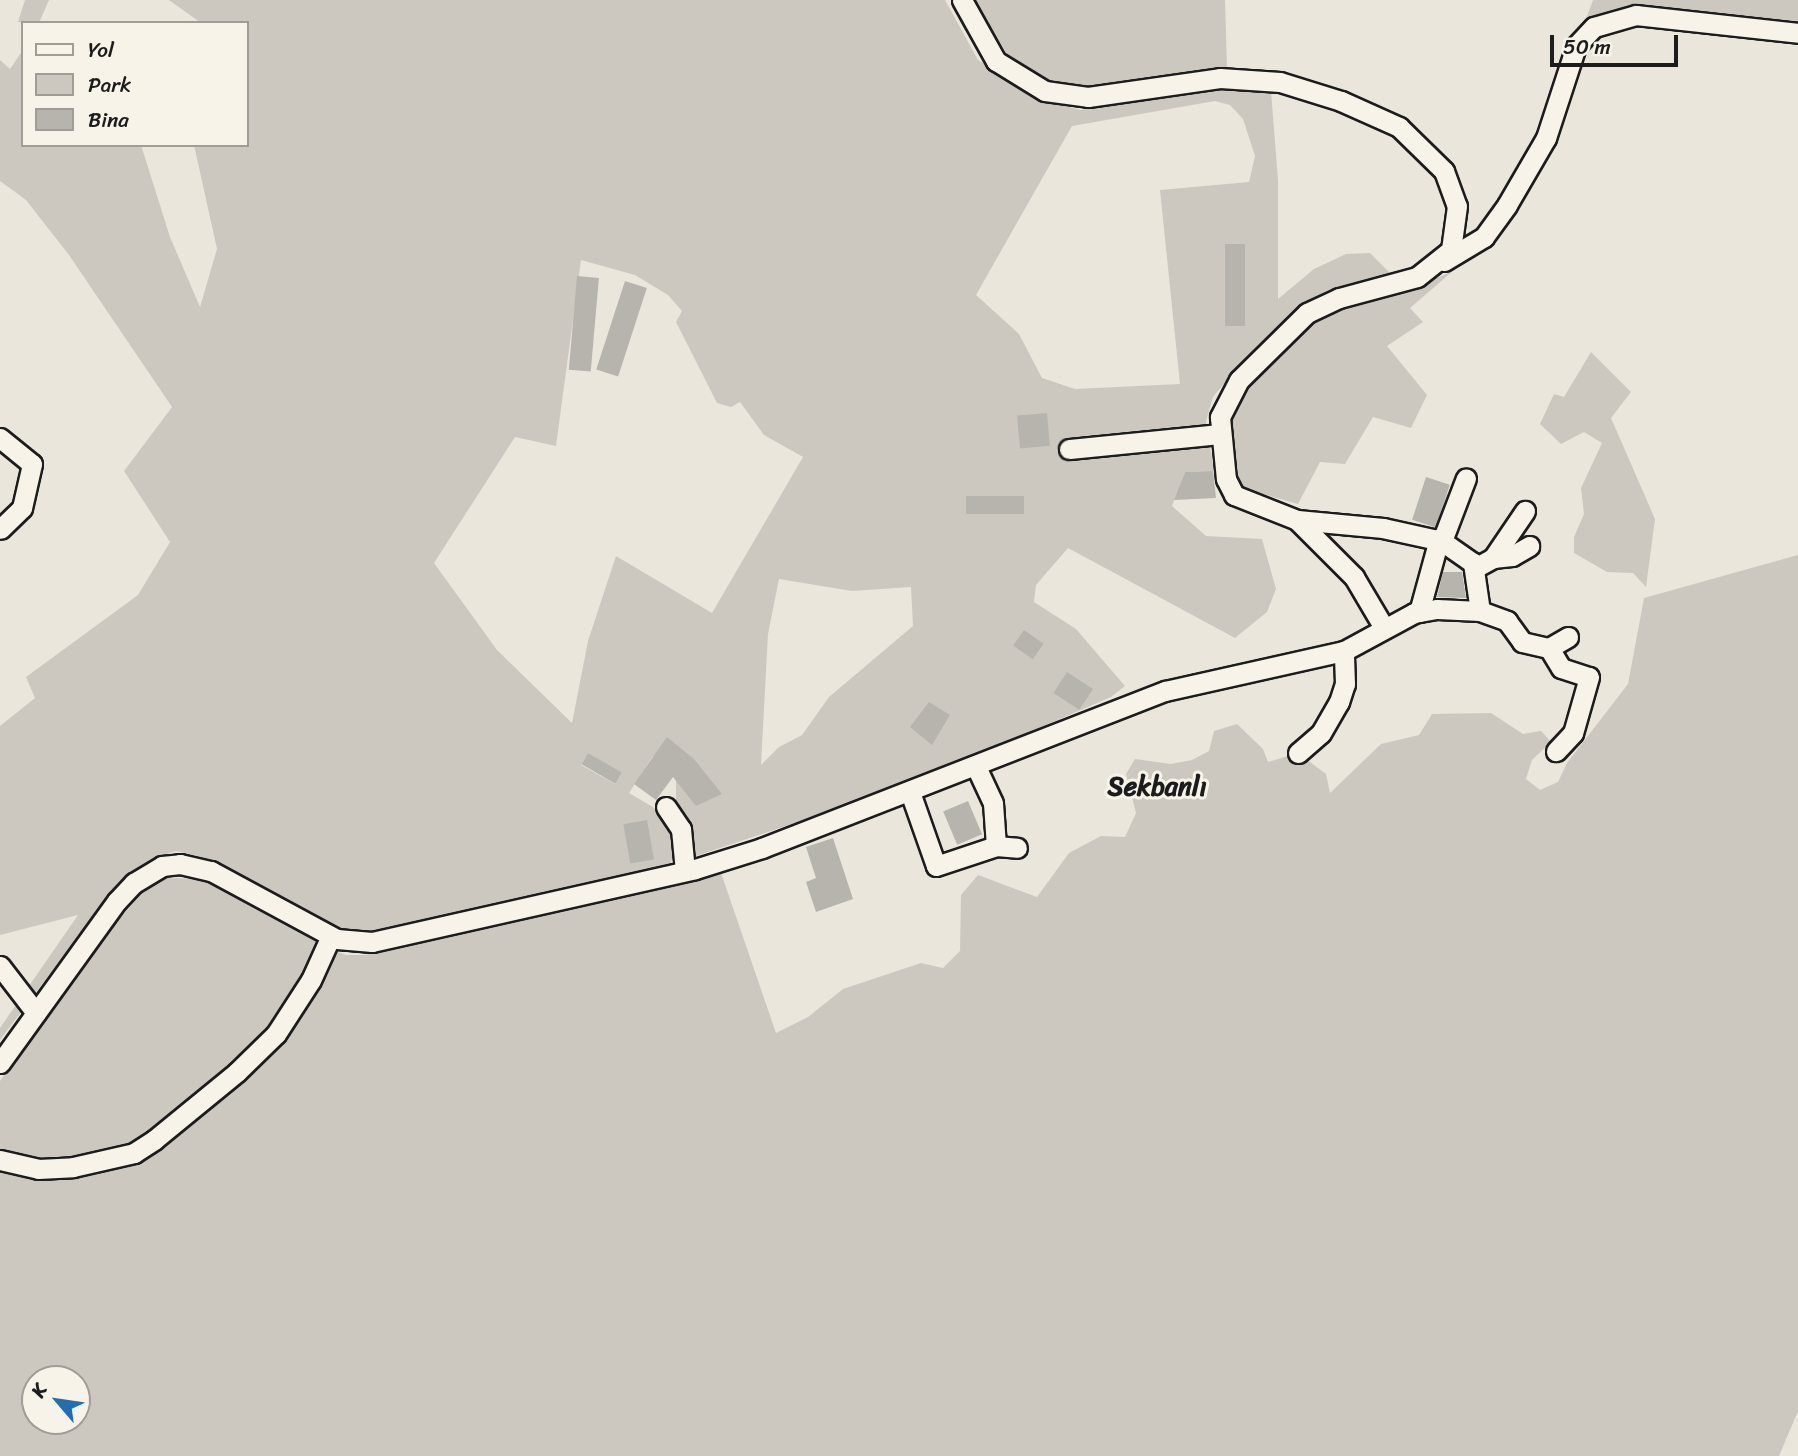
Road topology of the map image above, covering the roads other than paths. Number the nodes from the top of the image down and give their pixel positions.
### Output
1 (962, 0) edge
2 (1798, 33) edge
3 (1440, 262) junction
4 (1220, 434) junction
5 (0, 438) edge
6 (1069, 449) dead end
7 (1466, 478) dead end
8 (1525, 511) dead end
9 (1297, 520) junction
10 (0, 529) edge
11 (1441, 540) junction
12 (1529, 546) dead end
13 (1493, 558) junction
14 (1475, 568) junction
15 (1480, 611) junction
16 (1419, 612) junction
17 (1383, 626) junction
18 (1568, 637) dead end
19 (1549, 649) junction
20 (1344, 651) junction
21 (1556, 751) dead end
22 (1298, 753) dead end
23 (976, 767) junction
24 (911, 792) junction
25 (666, 807) dead end
26 (996, 846) junction
27 (1017, 848) dead end
28 (685, 871) junction
29 (331, 936) junction
30 (0, 966) edge
31 (36, 1013) junction
32 (0, 1063) edge
33 (0, 1160) edge

1 - 3 street
2 - 3 street
3 - 4 street
4 - 6 street
4 - 9 street
5 - 10 street
7 - 11 street
8 - 13 street
9 - 11 street
9 - 17 street
11 - 14 street
11 - 16 street
12 - 13 street
13 - 14 street
14 - 15 street
15 - 16 street
15 - 19 street
16 - 17 street
17 - 20 street
18 - 19 street
19 - 21 street
20 - 22 street
20 - 23 street
23 - 24 street
23 - 26 street
24 - 26 street
24 - 28 street
25 - 28 street
26 - 27 street
28 - 29 street
29 - 31 street
29 - 33 street
30 - 31 street
31 - 32 street

